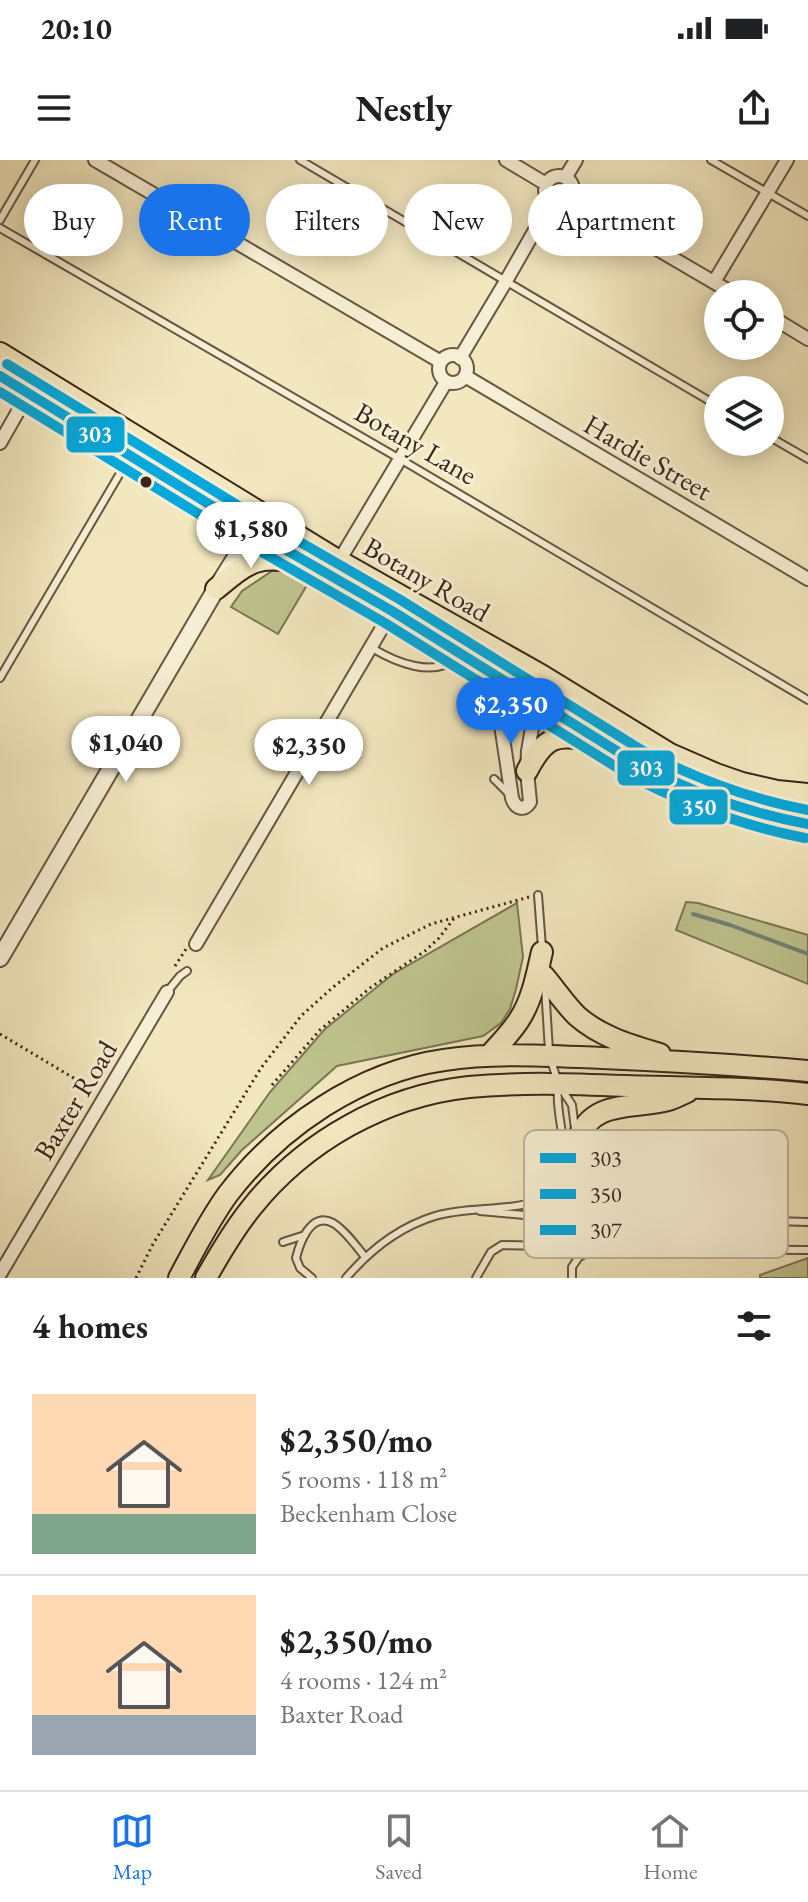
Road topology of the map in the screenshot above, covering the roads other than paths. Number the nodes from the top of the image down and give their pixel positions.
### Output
1 (35, 160) edge
2 (95, 160) edge
3 (300, 160) edge
4 (506, 160) edge
5 (576, 160) edge
6 (711, 160) edge
7 (787, 160) edge
8 (565, 178) junction
9 (546, 184) joint
10 (571, 184) edge
11 (768, 192) junction
12 (808, 216) edge
13 (0, 220) edge
14 (0, 228) edge
15 (528, 242) edge
16 (669, 256) edge
17 (711, 280) edge
18 (715, 280) edge
19 (506, 281) junction
20 (784, 324) edge
21 (808, 339) edge
22 (0, 353) edge
23 (460, 358) junction
24 (441, 362) junction
25 (0, 376) edge
26 (465, 376) junction
27 (446, 382) junction
28 (28, 394) junction
29 (704, 398) edge
30 (0, 443) edge
31 (784, 445) edge
32 (131, 455) junction
33 (400, 459) junction
34 (808, 459) edge
35 (258, 522) junction
36 (334, 568) junction
37 (808, 579) edge
38 (216, 589) junction
39 (392, 611) junction
40 (371, 647) junction
41 (460, 654) junction
42 (541, 675) junction
43 (0, 678) edge
44 (536, 700) junction
45 (808, 700) edge
46 (601, 742) junction
47 (527, 771) junction
48 (494, 779) dead end
49 (798, 793) edge
50 (512, 798) junction
51 (808, 824) edge
52 (538, 895) road end
53 (196, 944) dead end
54 (542, 952) junction
55 (0, 958) edge
56 (187, 971) dead end
57 (544, 976) junction
58 (167, 992) joint
59 (549, 1055) junction
60 (489, 1056) junction
61 (684, 1062) junction
62 (808, 1071) edge
63 (559, 1085) junction
64 (697, 1088) junction
65 (808, 1094) edge
66 (560, 1130) edge
67 (575, 1130) edge
68 (582, 1130) edge
69 (524, 1204) edge
70 (464, 1210) junction
71 (524, 1215) edge
72 (788, 1222) edge
73 (808, 1222) edge
74 (305, 1235) junction
75 (283, 1242) dead end
76 (524, 1244) edge
77 (788, 1250) edge
78 (808, 1250) edge
79 (365, 1257) junction
80 (578, 1258) edge
81 (0, 1274) edge
82 (179, 1278) edge
83 (206, 1278) edge
84 (310, 1278) edge
85 (346, 1278) edge
86 (476, 1278) edge
87 (572, 1278) edge

1 - 13 lane
2 - 24 street
3 - 19 lane
4 - 9 street
5 - 8 street
6 - 11 lane
7 - 11 street
8 - 9 street
8 - 10 street
11 - 12 lane
11 - 18 street
14 - 33 lane, Botany Lane
15 - 19 street
16 - 17 street
19 - 23 street
19 - 29 lane
20 - 21 street
22 - 35 main road, Botany Road
23 - 24 street
23 - 26 street
24 - 27 street
25 - 28 main road, Botany Road
26 - 27 street
26 - 37 street, Hardie Street
27 - 33 street
28 - 30 street
28 - 32 main road, Botany Road
31 - 34 lane
32 - 35 main road, Botany Road
32 - 43 lane
33 - 36 street
33 - 45 lane, Botany Lane
35 - 36 main road, Botany Road
35 - 38 street
36 - 38 main road
36 - 39 main road, Botany Road
36 - 42 main road, Botany Road
38 - 55 street
39 - 40 street
39 - 41 main road, Botany Road
40 - 41 lane
40 - 53 street
41 - 44 main road, Botany Road
41 - 50 street
42 - 44 street
42 - 49 main road, Botany Road
44 - 46 main road, Botany Road
44 - 47 street
46 - 47 main road
46 - 51 main road, Botany Road
47 - 50 street
48 - 50 lane
52 - 54 lane
54 - 57 lane
54 - 60 main road
56 - 58 lane
57 - 59 lane
57 - 61 main road
58 - 81 street, Baxter Road
59 - 60 main road
59 - 61 main road
59 - 63 lane
60 - 82 main road
61 - 62 main road
63 - 64 main road
63 - 66 lane
63 - 67 lane
63 - 83 main road
64 - 65 main road
64 - 68 main road
69 - 70 lane
70 - 71 lane
70 - 79 lane
72 - 73 lane
74 - 75 lane
74 - 79 lane
74 - 84 lane
76 - 86 lane
77 - 78 lane
79 - 85 lane
80 - 87 lane

